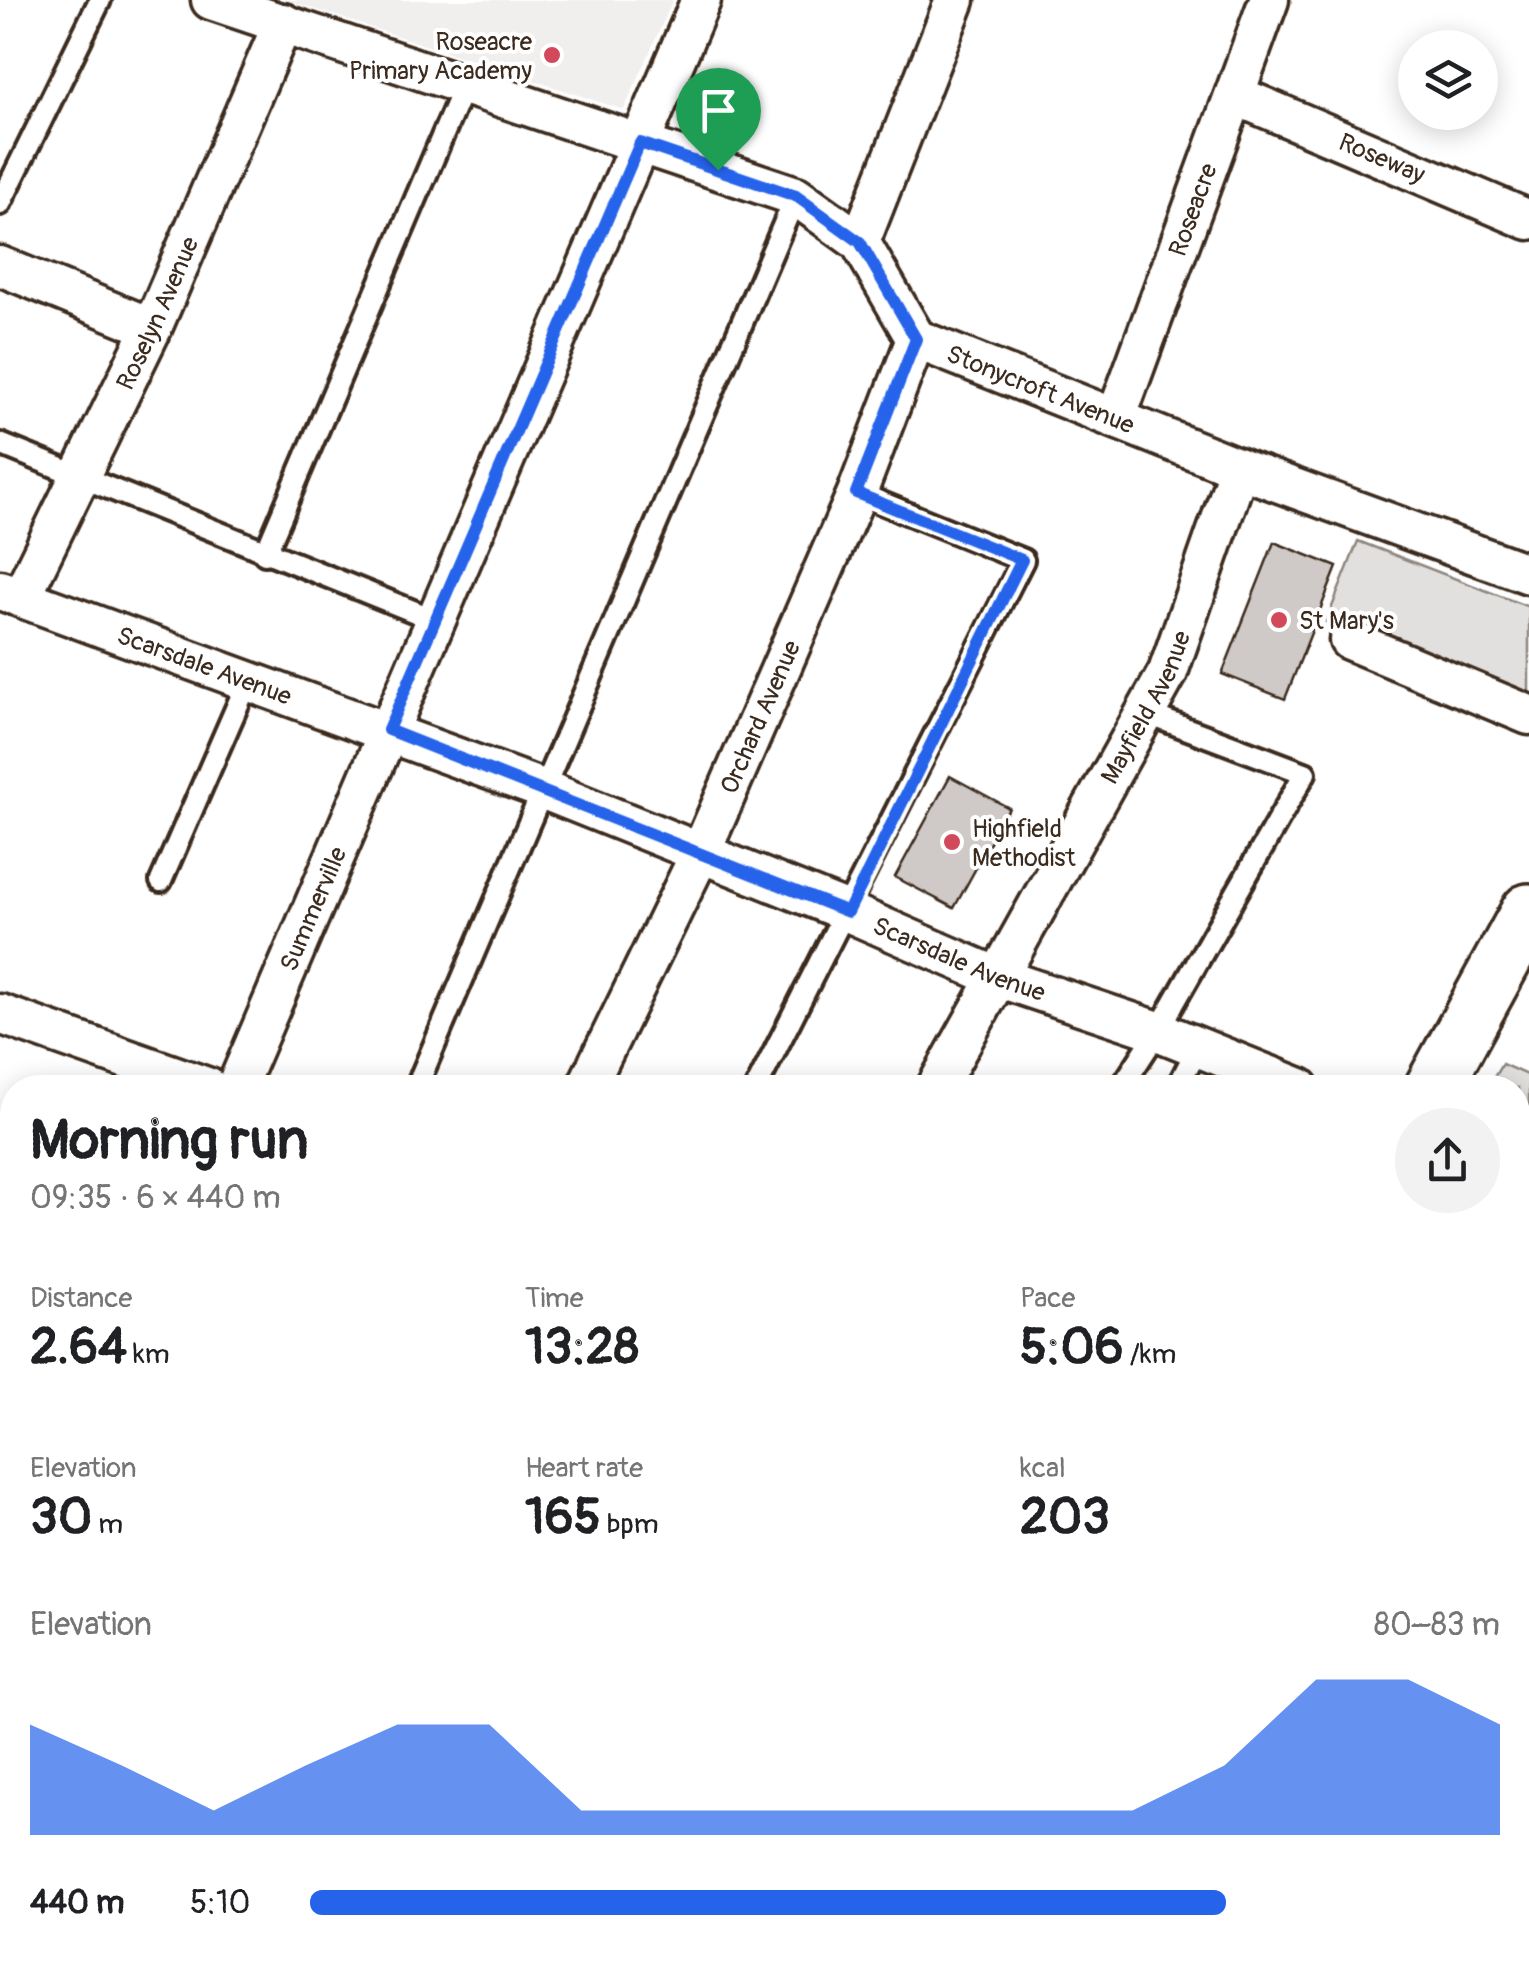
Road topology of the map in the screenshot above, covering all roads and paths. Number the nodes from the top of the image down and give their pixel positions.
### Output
1 (100, 0) edge
2 (211, 0) edge
3 (701, 0) edge
4 (955, 0) edge
5 (1269, 0) edge
6 (283, 23) junction
7 (465, 83) junction
8 (1235, 95) junction
9 (640, 143) junction
10 (796, 196) junction
11 (0, 204) edge
12 (1529, 220) edge
13 (860, 242) junction
14 (0, 266) edge
15 (152, 328) junction
16 (916, 339) junction
17 (1116, 418) junction
18 (0, 444) edge
19 (1239, 468) junction
20 (80, 476) junction
21 (856, 493) junction
22 (266, 554) junction
23 (1529, 574) edge
24 (10, 593) edge
25 (435, 620) junction
26 (1349, 640) dead end
27 (249, 679) junction
28 (1145, 713) junction
29 (1529, 715) edge
30 (388, 730) junction
31 (542, 789) junction
32 (701, 852) junction
33 (161, 882) dead end
34 (848, 912) junction
35 (1529, 912) edge
36 (997, 977) junction
37 (0, 1014) edge
38 (1158, 1031) junction
39 (1198, 1047) junction
40 (171, 1075) edge
41 (242, 1075) edge
42 (421, 1075) edge
43 (592, 1075) edge
44 (763, 1075) edge
45 (943, 1075) edge
46 (1129, 1075) edge
47 (1184, 1075) edge
48 (1268, 1075) edge
49 (1441, 1075) edge

1 - 11 lane
2 - 6 street, Stonycroft Avenue
3 - 9 street, Summerville
4 - 13 street
5 - 8 street, Roseacre
6 - 7 street, Stonycroft Avenue
6 - 15 street, Roselyn Avenue
7 - 9 street, Stonycroft Avenue
7 - 22 lane
8 - 12 street, Roseway
8 - 17 street, Roseacre
9 - 10 street, Stonycroft Avenue
9 - 25 street, Summerville
10 - 13 street, Stonycroft Avenue
10 - 31 lane
13 - 16 street, Stonycroft Avenue
14 - 15 street
15 - 20 street, Roselyn Avenue
16 - 17 street, Stonycroft Avenue
16 - 21 street, Orchard Avenue
17 - 19 street, Stonycroft Avenue
18 - 20 lane
19 - 23 street, Stonycroft Avenue
19 - 28 street, Mayfield Avenue
20 - 22 lane
20 - 24 street, Roselyn Avenue
21 - 32 street, Orchard Avenue
21 - 34 lane
22 - 25 lane
24 - 27 street, Scarsdale Avenue
25 - 30 street, Summerville
26 - 29 street
27 - 30 street, Scarsdale Avenue
27 - 33 lane
28 - 36 street, Mayfield Avenue
28 - 38 lane
30 - 31 street, Scarsdale Avenue
30 - 41 street, Summerville
31 - 32 street, Scarsdale Avenue
31 - 42 lane
32 - 34 street, Scarsdale Avenue
32 - 43 street, Orchard Avenue
34 - 36 street, Scarsdale Avenue
34 - 44 lane
35 - 49 main road
36 - 38 street, Scarsdale Avenue
36 - 45 street, Mayfield Avenue
37 - 40 street
38 - 39 street, Scarsdale Avenue
38 - 46 lane
39 - 47 lane
39 - 48 street, Scarsdale Avenue

